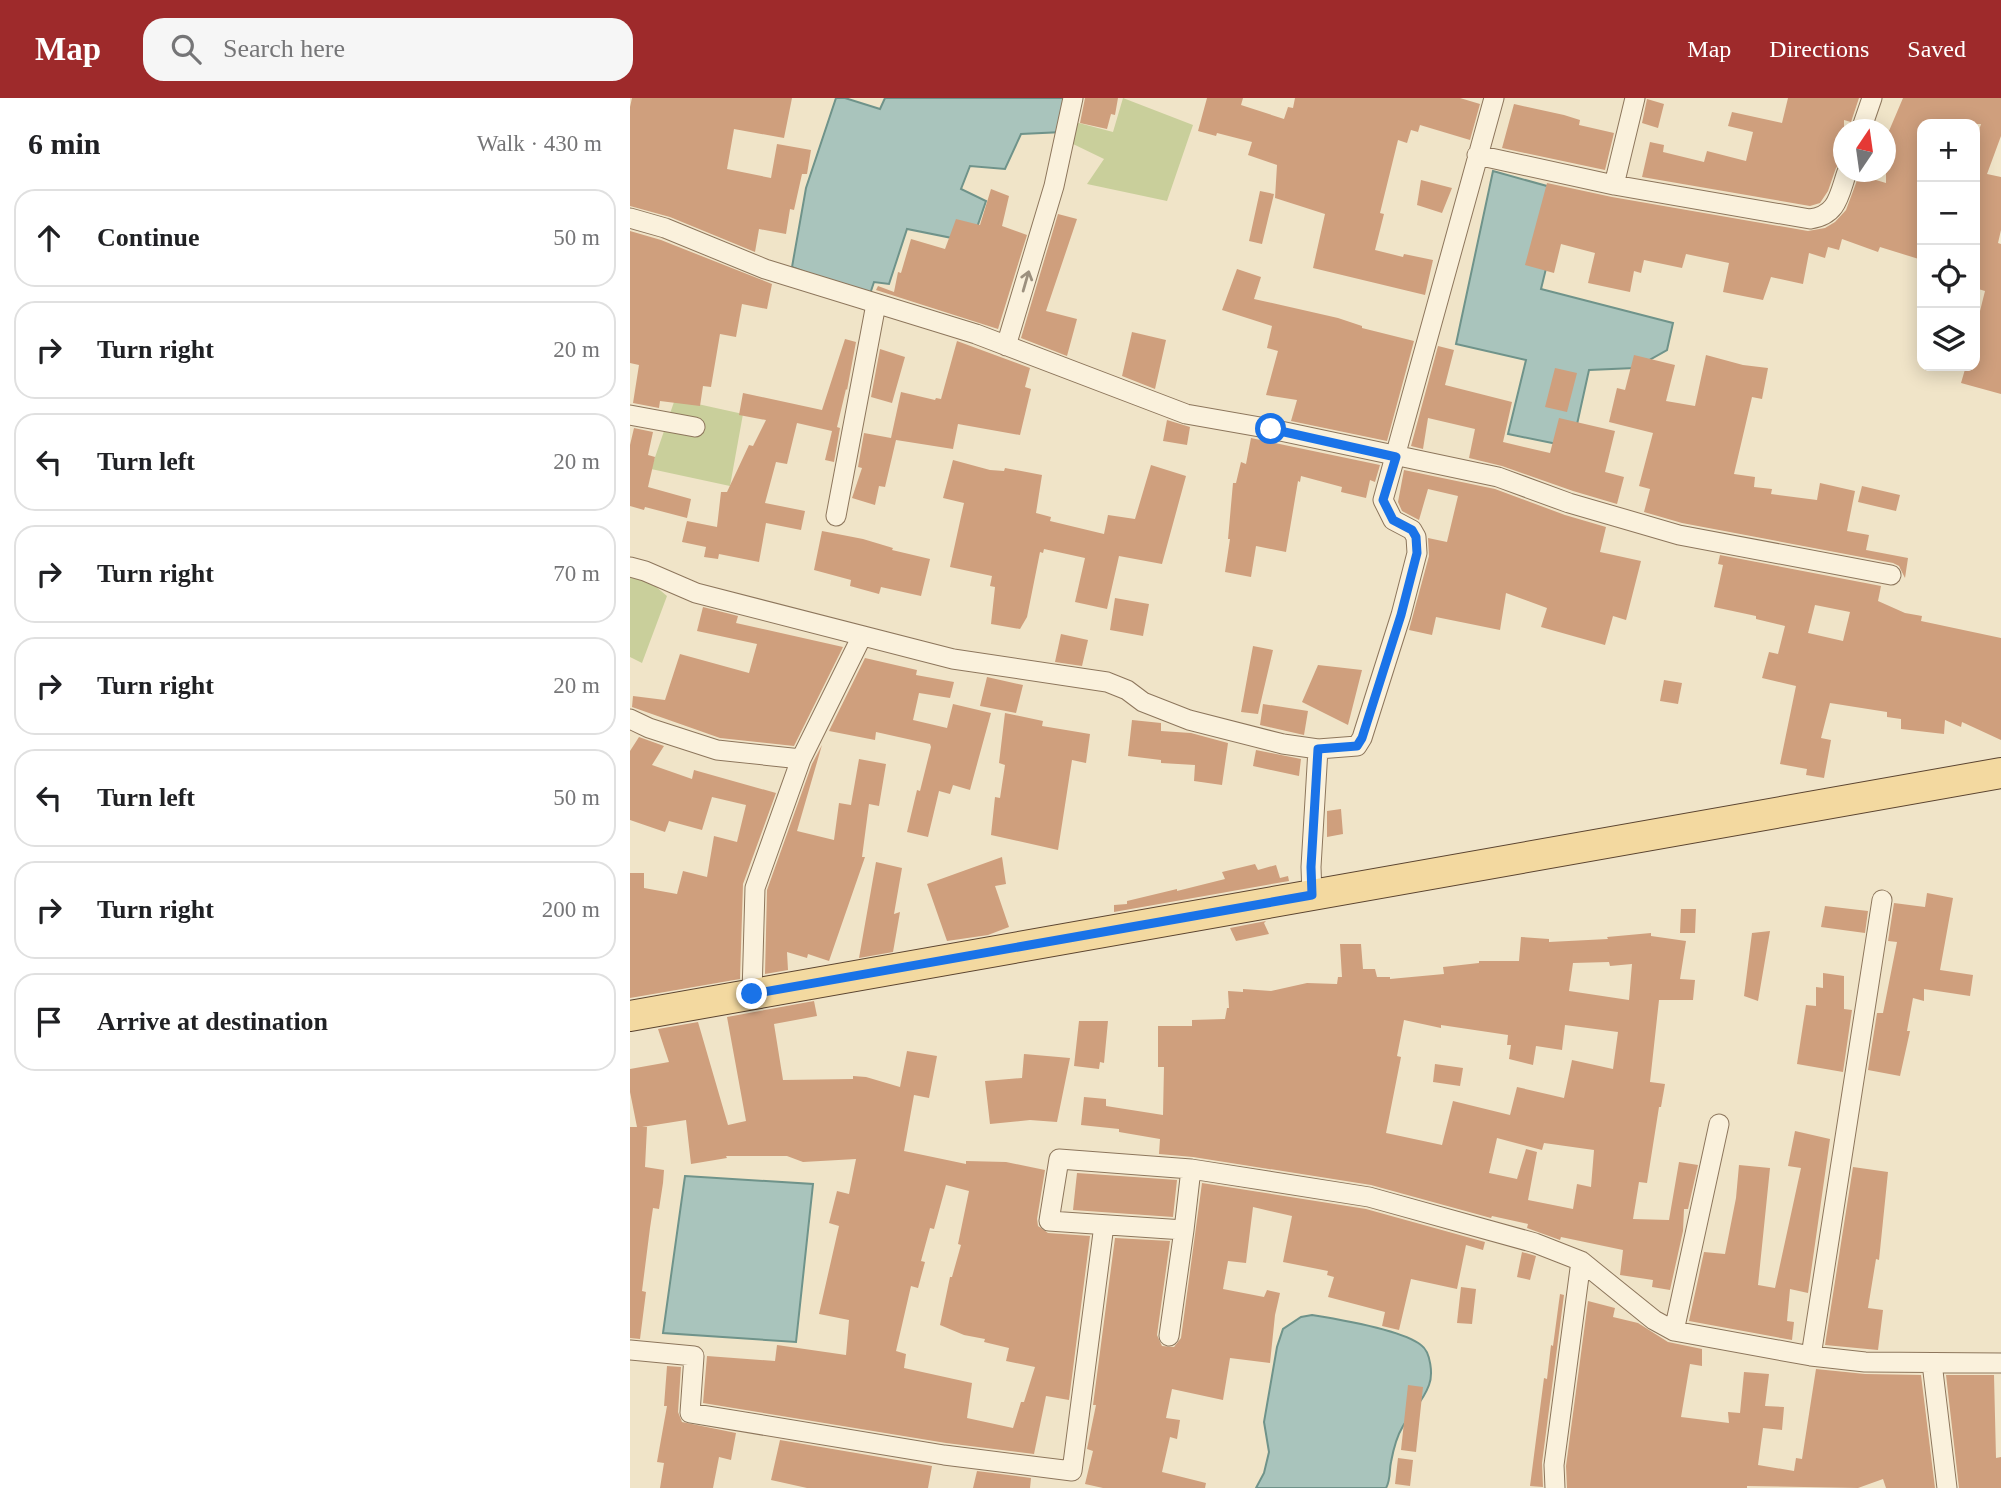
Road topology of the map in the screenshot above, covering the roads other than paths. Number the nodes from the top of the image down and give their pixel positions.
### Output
1 (1073, 98) edge
2 (1494, 98) edge
3 (1635, 98) edge
4 (1872, 98) edge
5 (1865, 119) edge
6 (1477, 155) junction
7 (1844, 182) edge
8 (1614, 185) junction
9 (630, 218) edge
10 (876, 304) junction
11 (1006, 346) junction
12 (630, 415) edge
13 (695, 427) dead end
14 (1396, 457) junction
15 (836, 516) dead end
16 (630, 567) edge
17 (1891, 575) dead end
18 (862, 636) junction
19 (630, 719) edge
20 (1318, 749) junction
21 (801, 759) junction
22 (2001, 774) edge
23 (1312, 895) junction
24 (1882, 900) dead end
25 (752, 994) junction
26 (630, 1016) edge
27 (1719, 1124) dead end
28 (1191, 1169) junction
29 (1104, 1225) junction
30 (1184, 1230) junction
31 (1581, 1261) junction
32 (1674, 1331) junction
33 (1169, 1336) dead end
34 (630, 1350) edge
35 (1811, 1356) junction
36 (1932, 1363) junction
37 (2001, 1363) edge
38 (1555, 1488) edge
39 (1947, 1488) edge

11 -> 1 street
2 - 6 street
3 - 8 street
4 - 5 street
6 - 8 street
6 - 14 street
7 - 8 street
9 - 10 street
10 - 11 street
10 - 15 street
11 - 14 street
12 - 13 street
14 - 17 street
14 - 20 street
16 - 18 street
18 - 20 street
18 - 21 street
19 - 21 street
20 - 23 street
21 - 25 street
22 - 23 main road
23 - 25 main road
24 - 35 street
25 - 26 main road
27 - 32 street
28 - 29 street
28 - 30 street
28 - 31 street
29 - 30 street
29 - 34 street
30 - 33 street
31 - 32 street
31 - 38 street
32 - 35 street
35 - 36 street
36 - 37 street
36 - 39 street

